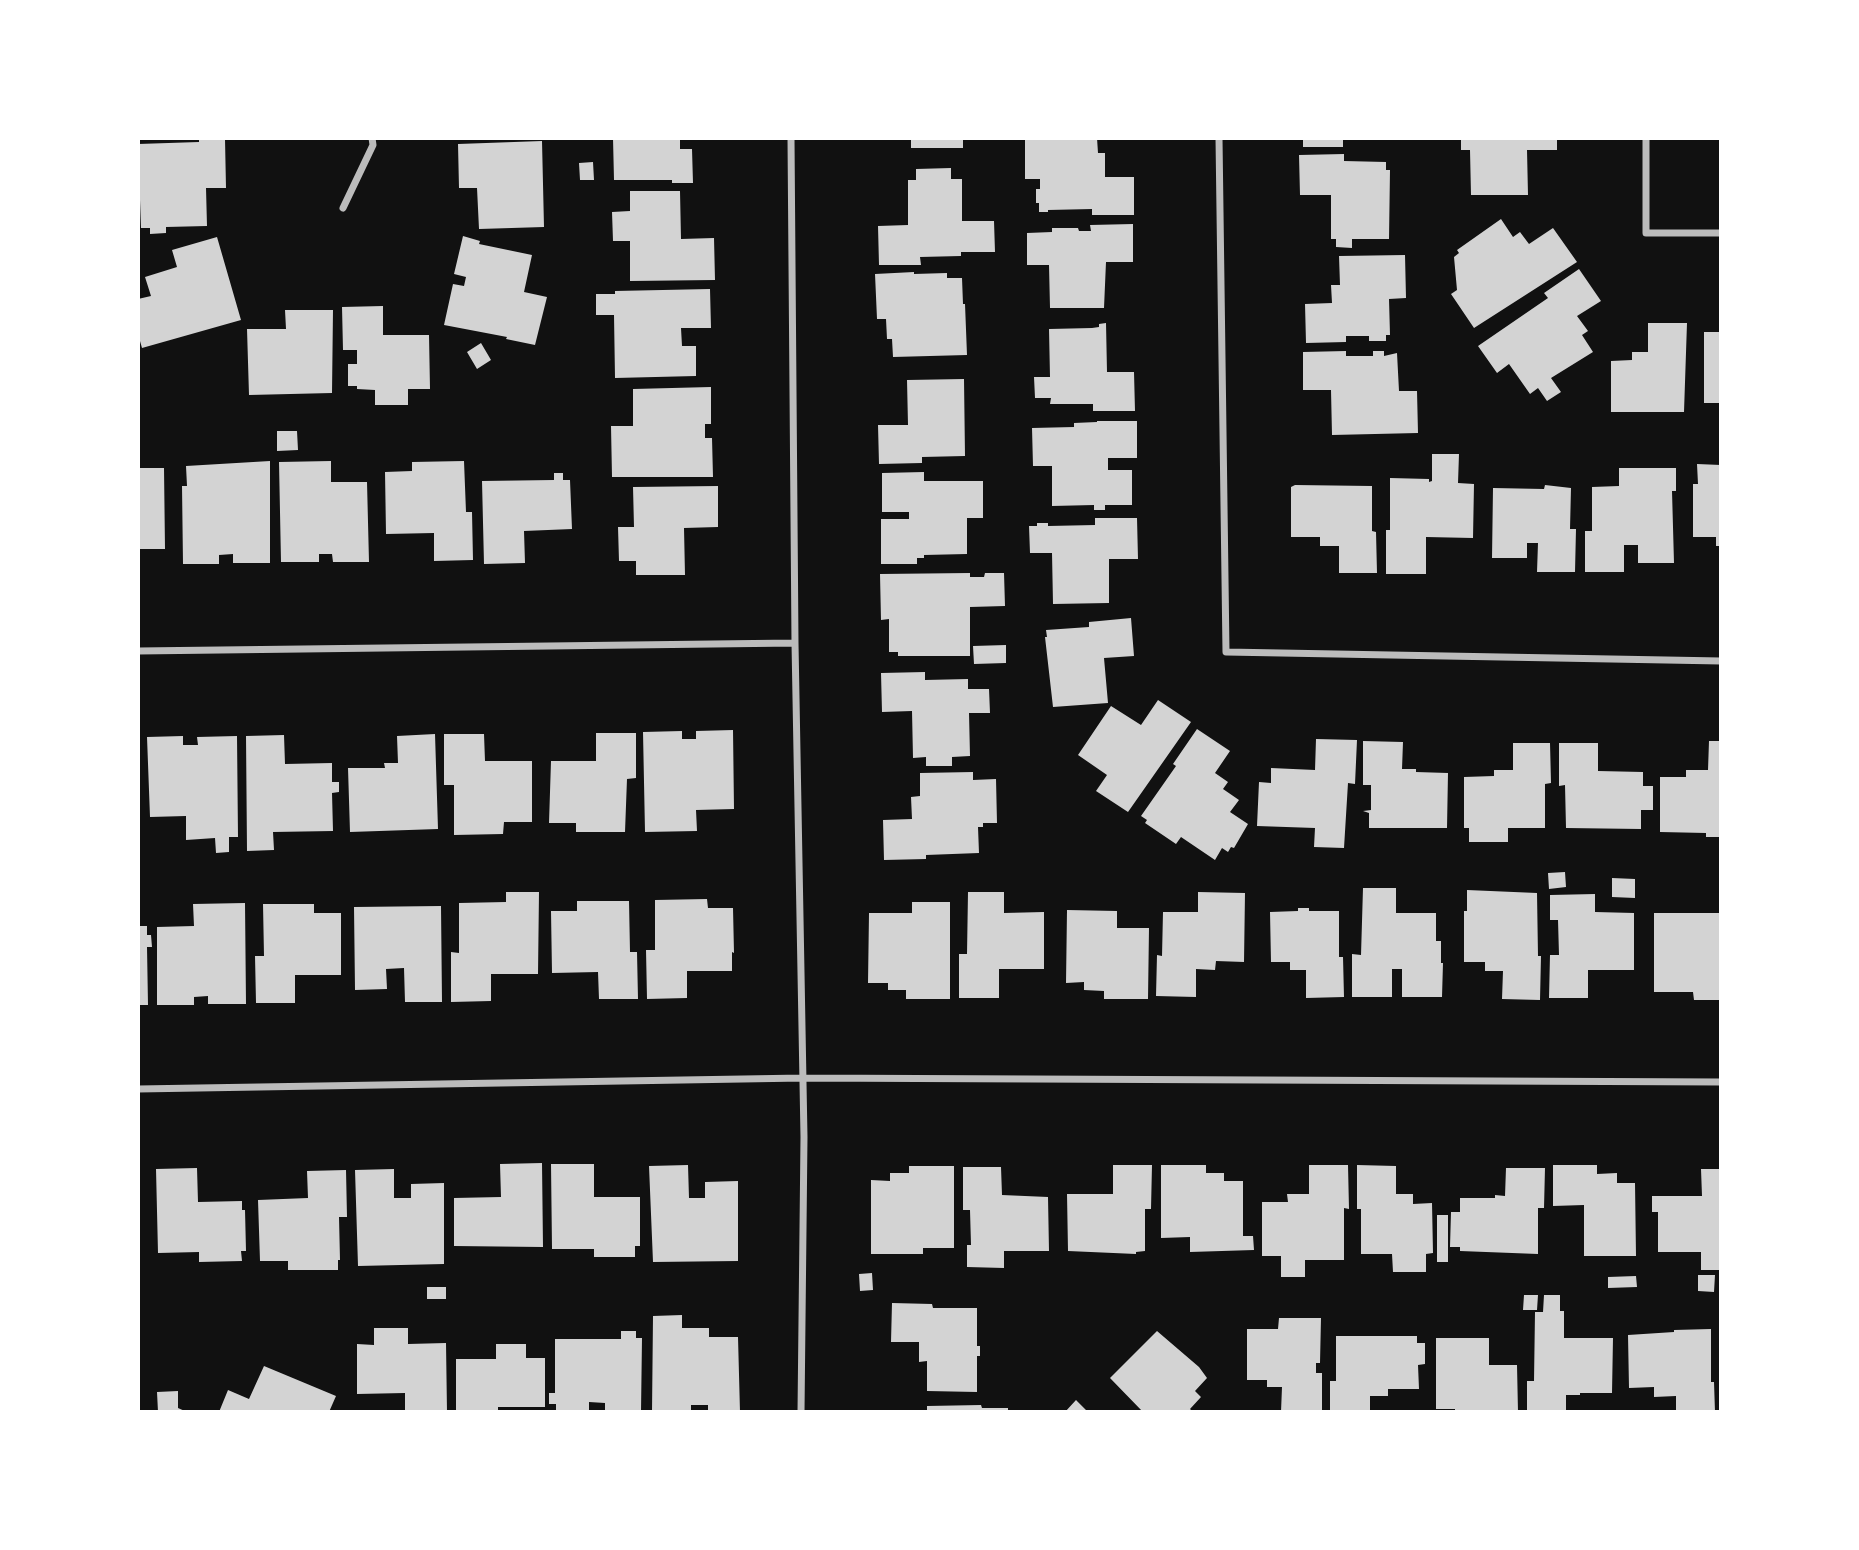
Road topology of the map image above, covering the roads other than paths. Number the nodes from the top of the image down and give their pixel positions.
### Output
1 (372, 138) edge
2 (791, 138) edge
3 (1219, 138) edge
4 (1646, 138) edge
5 (343, 208) dead end
6 (1721, 233) edge
7 (795, 643) junction
8 (138, 651) edge
9 (1721, 661) edge
10 (803, 1078) junction
11 (1721, 1082) edge
12 (138, 1089) edge
13 (802, 1412) edge

1 - 5 street
2 - 7 street
3 - 9 street
4 - 6 street
7 - 8 street
7 - 10 street
10 - 11 street
10 - 12 street
10 - 13 street

